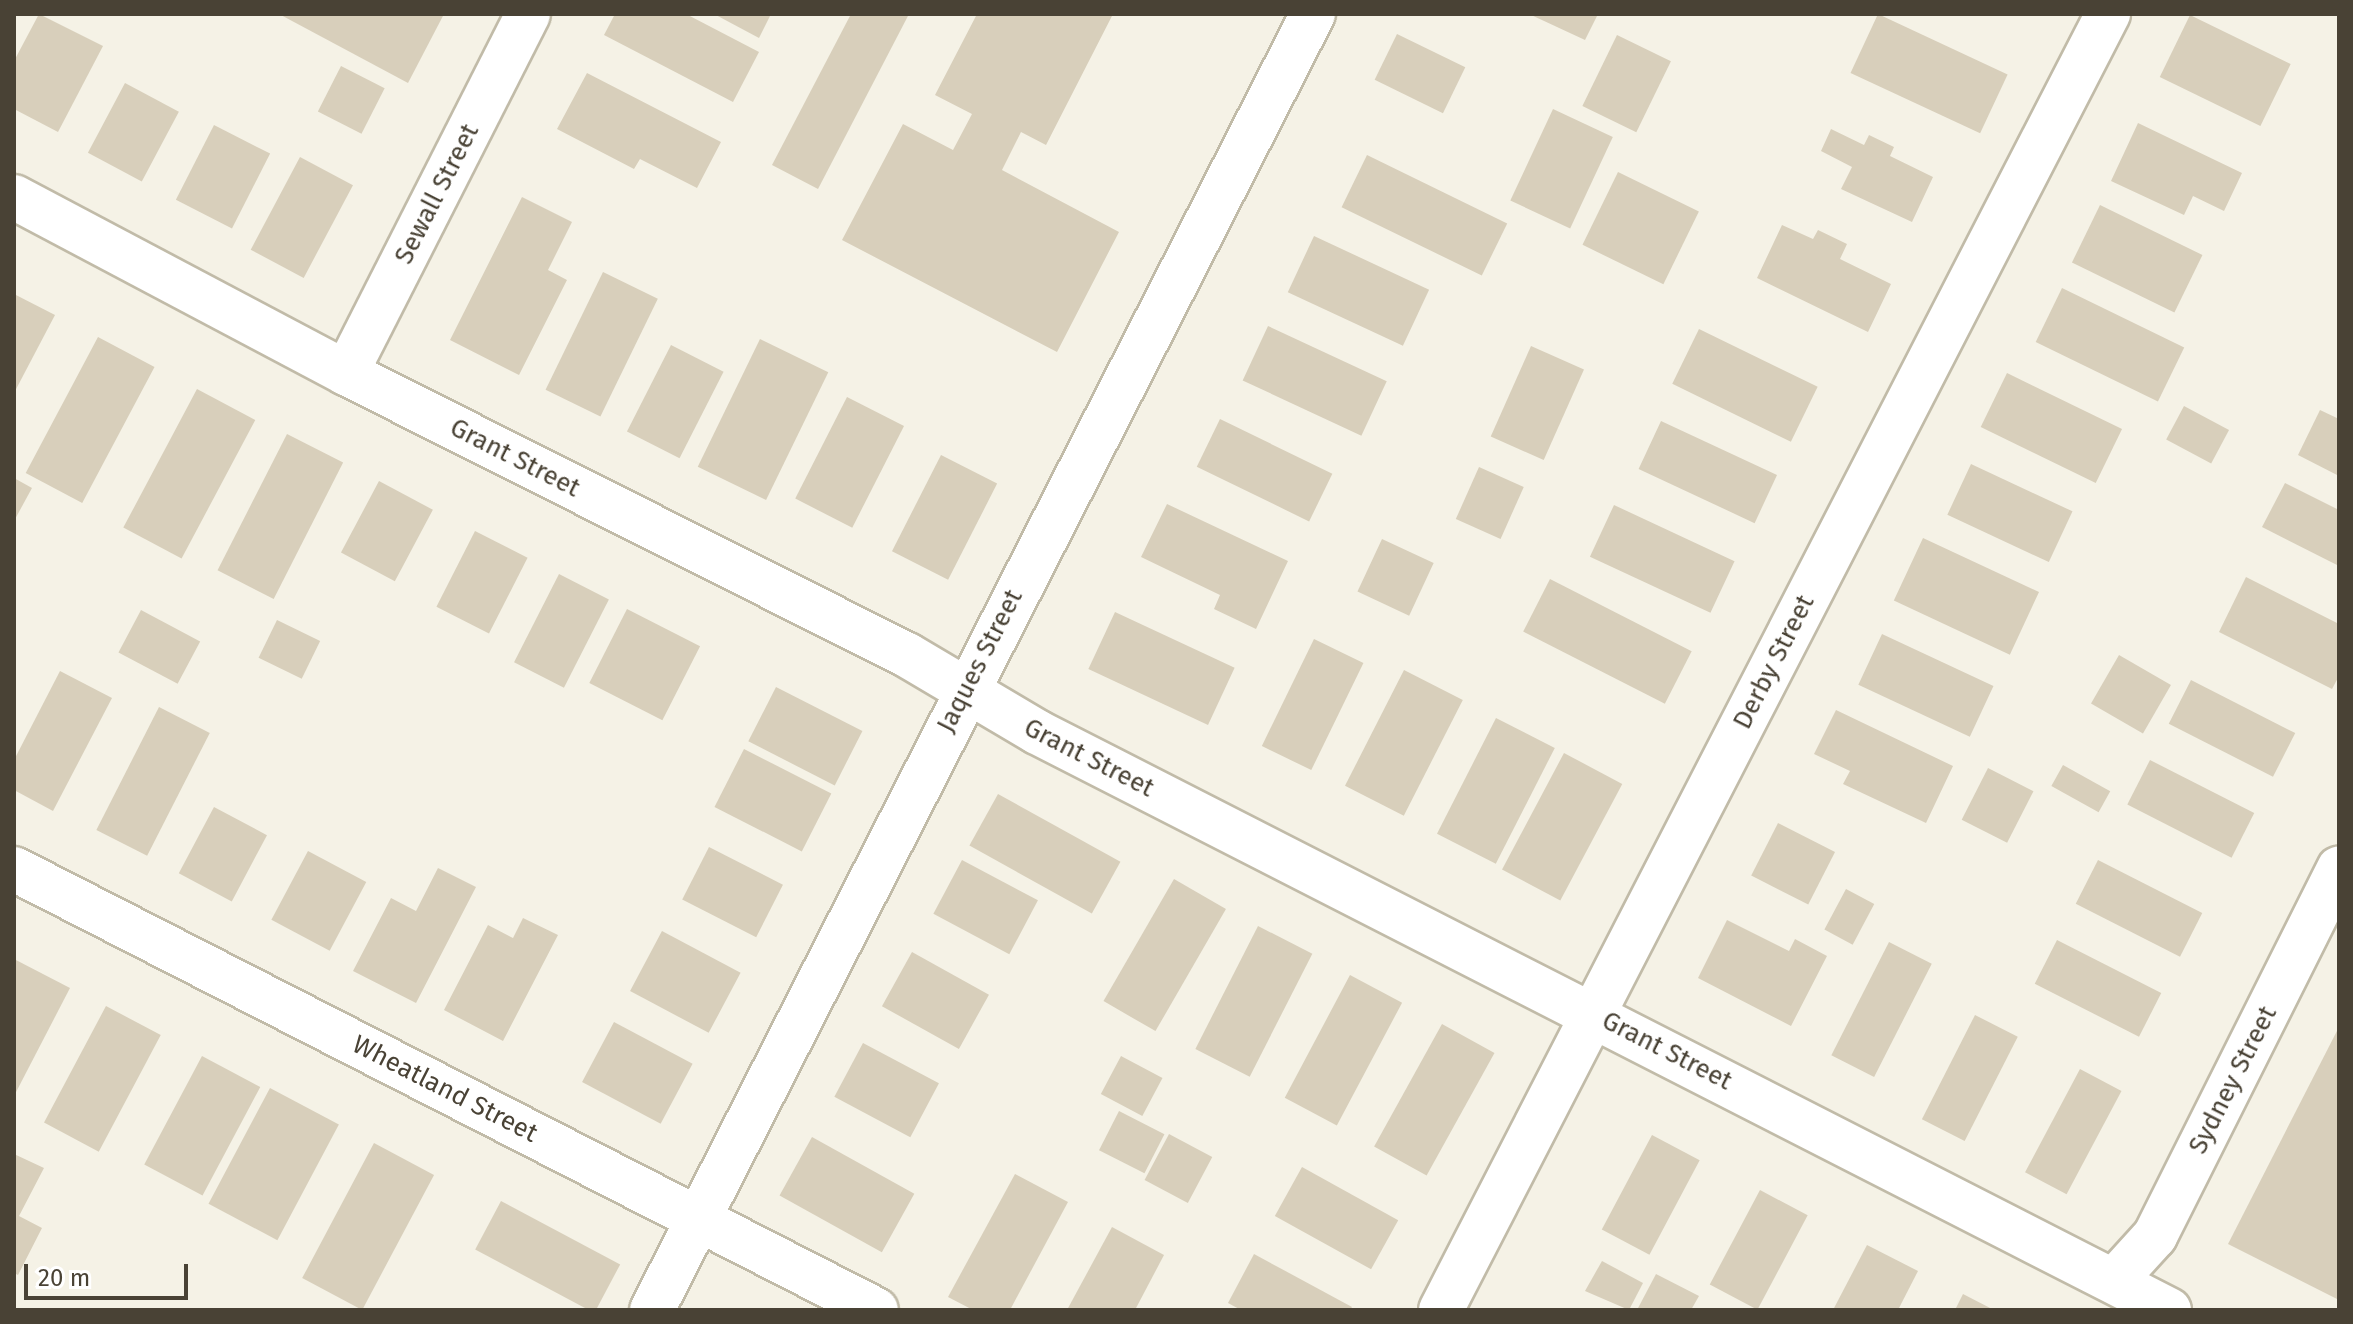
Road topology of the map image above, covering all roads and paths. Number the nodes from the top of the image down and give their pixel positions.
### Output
1 (528, 14) edge
2 (1313, 14) edge
3 (2108, 14) edge
4 (14, 197) edge
5 (346, 373) junction
6 (966, 694) junction
7 (14, 869) edge
8 (2339, 869) edge
9 (1593, 1013) junction
10 (698, 1220) junction
11 (2114, 1281) junction
12 (652, 1310) edge
13 (876, 1310) edge
14 (1441, 1310) edge
15 (2169, 1310) edge

1 - 5 street, Sewall Street
2 - 6 street, Jaques Street
3 - 9 street, Derby Street
4 - 5 street, Grant Street
5 - 6 street, Grant Street
6 - 9 street, Grant Street
6 - 10 street, Jaques Street
7 - 10 street, Wheatland Street
8 - 11 street, Sydney Street
9 - 11 street, Grant Street
9 - 14 street, Derby Street
10 - 12 street, Jaques Street
10 - 13 street, Wheatland Street
11 - 15 street, Grant Street

